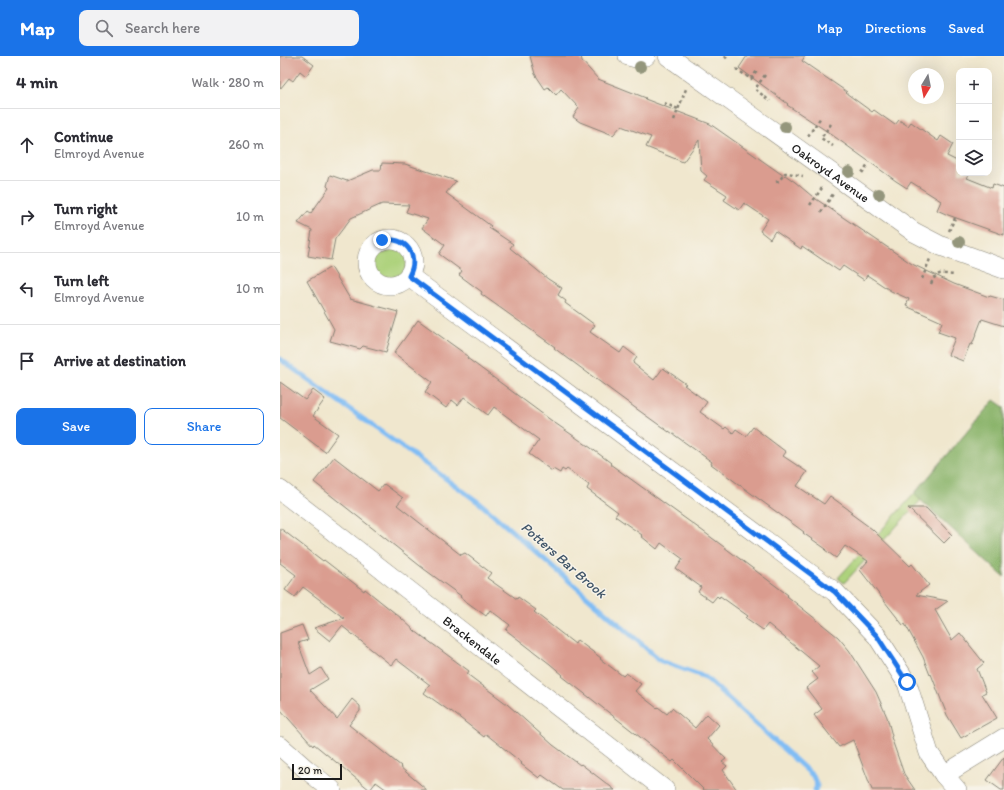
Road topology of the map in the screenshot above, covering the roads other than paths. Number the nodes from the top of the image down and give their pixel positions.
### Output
1 (628, 56) edge
2 (646, 56) edge
3 (668, 56) edge
4 (1004, 269) edge
5 (409, 276) dead end
6 (280, 490) edge
7 (1004, 738) edge
8 (280, 746) edge
9 (944, 775) junction
10 (332, 790) edge
11 (665, 790) edge
12 (957, 790) edge

1 - 2 street
3 - 4 street, Oakroyd Avenue
5 - 9 street
6 - 11 street, Brackendale
7 - 9 street
8 - 10 street
9 - 12 street

